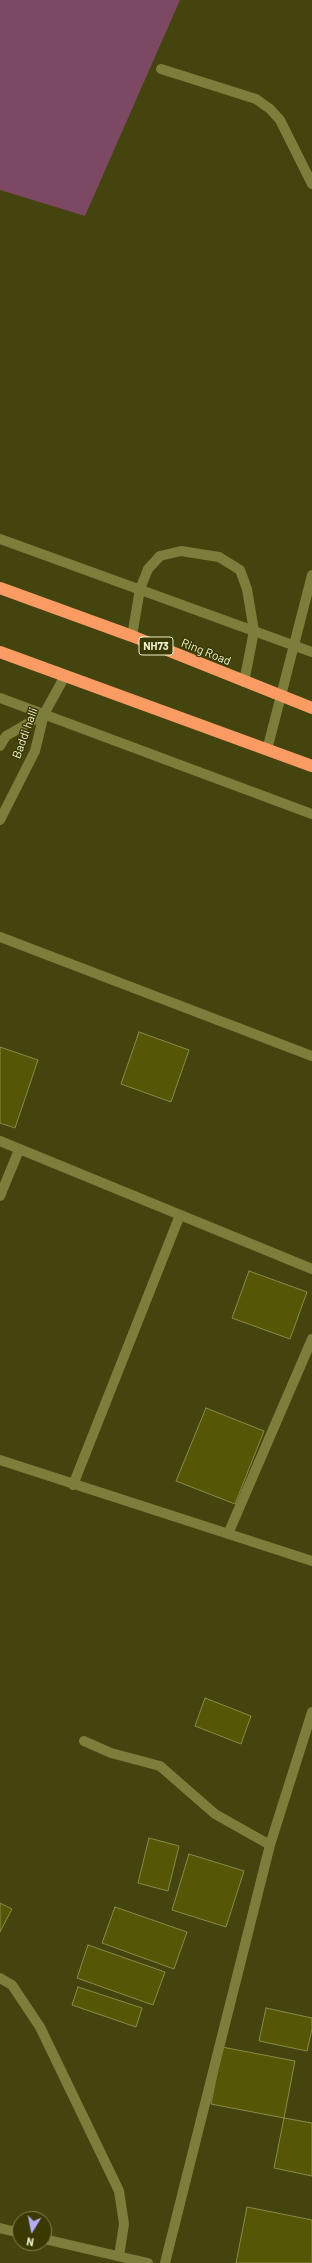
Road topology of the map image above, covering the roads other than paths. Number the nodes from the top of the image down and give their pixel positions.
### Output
1 (161, 69) dead end
2 (312, 184) edge
3 (0, 539) edge
4 (312, 575) edge
5 (0, 588) edge
6 (140, 590) junction
7 (254, 631) junction
8 (132, 636) junction
9 (294, 646) junction
10 (0, 652) edge
11 (312, 652) edge
12 (65, 676) junction
13 (244, 682) junction
14 (281, 697) junction
15 (0, 698) edge
16 (312, 708) edge
17 (44, 714) junction
18 (0, 746) edge
19 (267, 750) junction
20 (312, 766) edge
21 (312, 814) edge
22 (0, 820) edge
23 (0, 937) edge
24 (312, 1056) edge
25 (0, 1141) edge
26 (18, 1150) junction
27 (0, 1196) edge
28 (180, 1215) junction
29 (312, 1269) edge
30 (312, 1339) edge
31 (0, 1460) edge
32 (73, 1485) junction
33 (228, 1534) junction
34 (312, 1561) edge
35 (312, 1712) edge
36 (84, 1741) dead end
37 (270, 1845) junction
38 (0, 1978) edge
39 (0, 2228) edge
40 (12, 2231) edge
41 (52, 2241) edge
42 (119, 2256) junction
43 (148, 2263) edge
44 (165, 2263) edge

1 - 2 street
3 - 6 street
4 - 9 street
5 - 8 highway, Ring Road / NH73
6 - 7 street
6 - 7 street
6 - 8 street
7 - 9 street
7 - 13 street
8 - 13 highway, Ring Road / NH73
9 - 11 street
9 - 14 street
10 - 12 highway
12 - 17 street, Baddi halli
12 - 19 highway
13 - 14 highway, Ring Road / NH73
14 - 16 highway, Ring Road / NH73
14 - 19 street
15 - 17 street
17 - 18 street
17 - 21 street
17 - 22 street, Baddi halli
19 - 20 highway
23 - 24 street
25 - 26 street
26 - 27 street
26 - 28 street
28 - 29 street
28 - 32 street
30 - 33 street
31 - 32 street
32 - 33 street
33 - 34 street
35 - 37 street
36 - 37 street
37 - 44 street
38 - 42 street
39 - 40 street
41 - 42 street
42 - 43 street

